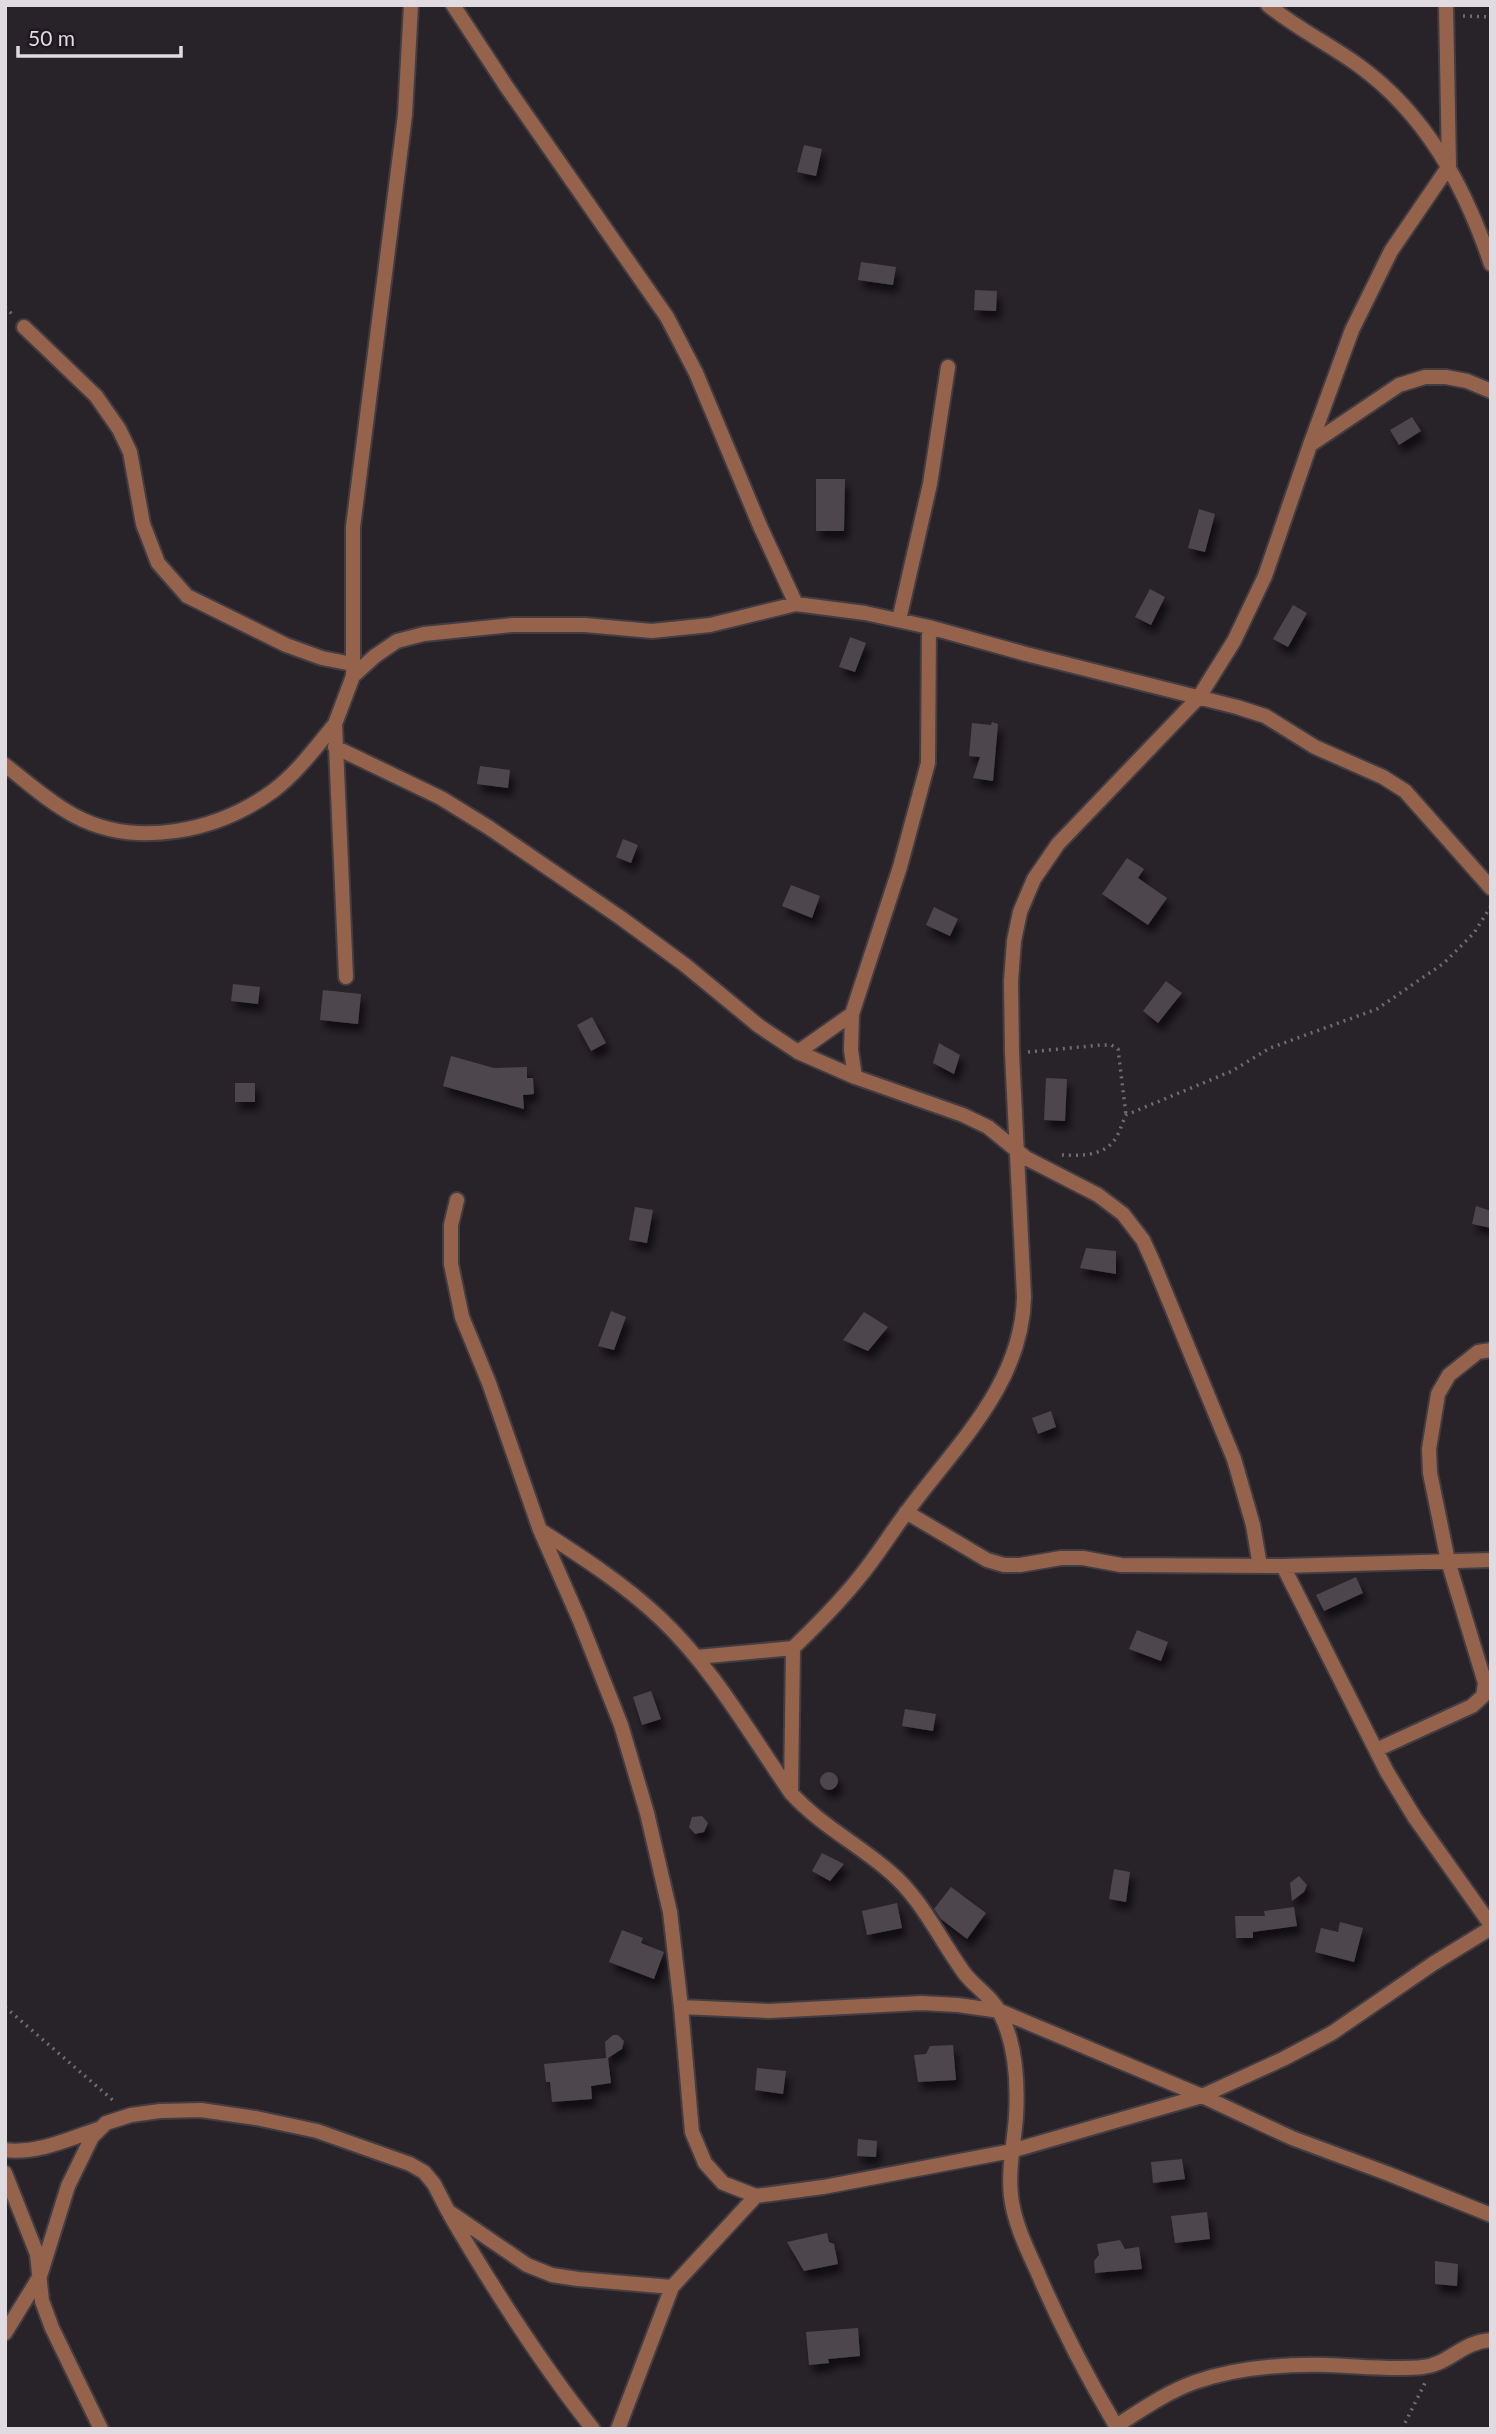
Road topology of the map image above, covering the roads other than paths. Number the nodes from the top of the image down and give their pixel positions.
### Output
1 (411, 5) edge
2 (453, 5) edge
3 (1268, 5) edge
4 (1446, 10) edge
5 (1449, 166) junction
6 (1491, 223) edge
7 (1482, 237) junction
8 (1491, 264) edge
9 (24, 327) dead end
10 (948, 368) dead end
11 (1491, 391) edge
12 (1310, 445) junction
13 (796, 604) junction
14 (898, 620) junction
15 (929, 627) junction
16 (353, 670) junction
17 (1199, 697) junction
18 (335, 724) junction
19 (335, 747) junction
20 (5, 765) edge
21 (1491, 888) edge
22 (346, 977) dead end
23 (852, 1014) junction
24 (799, 1052) junction
25 (855, 1077) junction
26 (1021, 1154) junction
27 (457, 1200) dead end
28 (1491, 1350) edge
29 (906, 1512) junction
30 (540, 1530) junction
31 (1491, 1560) edge
32 (1448, 1561) junction
33 (1260, 1566) junction
34 (1283, 1566) junction
35 (793, 1648) junction
36 (697, 1657) junction
37 (1376, 1750) junction
38 (791, 1793) junction
39 (1491, 1926) edge
40 (681, 2007) junction
41 (1000, 2011) junction
42 (1202, 2096) junction
43 (100, 2129) junction
44 (5, 2150) edge
45 (1011, 2151) junction
46 (5, 2173) edge
47 (756, 2196) junction
48 (448, 2211) junction
49 (1491, 2216) edge
50 (40, 2276) junction
51 (672, 2287) junction
52 (5, 2333) edge
53 (1491, 2340) edge
54 (1114, 2428) edge
55 (101, 2429) edge
56 (593, 2429) edge
57 (618, 2429) edge

1 - 16 street
2 - 13 street
3 - 5 street
4 - 5 street
5 - 7 street
5 - 12 street
6 - 7 street
7 - 8 street
9 - 16 street
10 - 14 street
11 - 12 street
12 - 17 street
13 - 14 street
13 - 16 street
14 - 15 street
15 - 17 street
15 - 23 street
16 - 18 street
17 - 21 street
17 - 26 street
18 - 19 street
18 - 20 street
19 - 22 street
19 - 24 street
23 - 24 street
23 - 25 street
24 - 25 street
25 - 26 street
26 - 29 street
26 - 33 street
27 - 30 street
28 - 32 street
29 - 33 street
29 - 35 street
30 - 36 street
30 - 40 street
31 - 32 street
32 - 34 street
32 - 37 street
33 - 34 street
34 - 37 street
35 - 36 street
35 - 38 street
36 - 38 street
37 - 39 street
38 - 41 street
39 - 42 street
40 - 41 street
40 - 47 street
41 - 42 street
41 - 45 street
42 - 45 street
42 - 49 street
43 - 44 street
43 - 48 street
43 - 50 street
45 - 47 street
45 - 54 street
46 - 50 street
47 - 51 street
48 - 51 street
48 - 56 street
50 - 52 street
50 - 55 street
51 - 57 street
53 - 54 street

